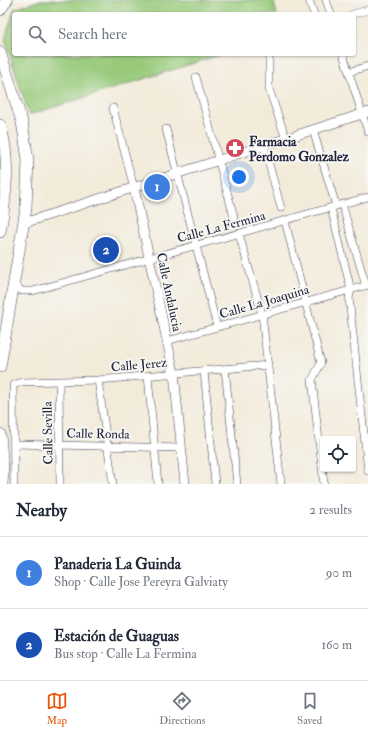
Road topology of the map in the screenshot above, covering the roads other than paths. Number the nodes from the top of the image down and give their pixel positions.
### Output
1 (309, 0) edge
2 (326, 0) edge
3 (368, 10) edge
4 (313, 12) edge
5 (330, 12) edge
6 (356, 13) edge
7 (0, 52) edge
8 (269, 56) edge
9 (345, 56) edge
10 (368, 66) edge
11 (349, 72) junction
12 (196, 77) dead end
13 (113, 108) dead end
14 (365, 113) edge
15 (0, 125) edge
16 (166, 129) dead end
17 (313, 130) junction
18 (368, 132) edge
19 (286, 139) junction
20 (264, 146) junction
21 (3, 155) edge
22 (219, 160) junction
23 (178, 173) junction
24 (134, 188) junction
25 (368, 197) edge
26 (337, 206) junction
27 (281, 208) dead end
28 (234, 217) dead end
29 (285, 221) junction
30 (24, 223) junction
31 (0, 232) edge
32 (239, 234) junction
33 (197, 245) junction
34 (150, 258) junction
35 (13, 284) junction
36 (367, 286) edge
37 (351, 290) junction
38 (304, 302) junction
39 (262, 314) junction
40 (217, 327) junction
41 (167, 341) junction
42 (268, 364) junction
43 (0, 367) edge
44 (225, 369) junction
45 (204, 371) junction
46 (174, 373) junction
47 (148, 376) junction
48 (98, 380) junction
49 (59, 382) junction
50 (0, 434) edge
51 (14, 444) junction
52 (59, 444) junction
53 (107, 445) junction
54 (155, 447) junction
55 (181, 448) junction
56 (368, 471) edge
57 (2, 484) edge
58 (14, 484) edge
59 (60, 484) edge
60 (113, 484) edge
61 (158, 484) edge
62 (185, 484) edge
63 (215, 484) edge
64 (237, 484) edge
65 (281, 484) edge
66 (324, 484) edge

1 - 4 street
2 - 5 street
3 - 6 street
7 - 30 main road
8 - 19 street
9 - 11 street
10 - 11 street
11 - 14 street
12 - 22 street
13 - 24 street, Calle Andalucia
14 - 17 street
14 - 18 street
15 - 21 main road
16 - 23 street
17 - 19 street
17 - 26 street
19 - 20 street
20 - 22 street
20 - 27 street
21 - 31 main road
22 - 23 street
22 - 28 street
23 - 24 street
23 - 33 street
24 - 30 street
24 - 34 street, Calle Andalucia
25 - 26 street, Calle La Fermina
26 - 29 street, Calle La Fermina
26 - 36 street
26 - 37 street
29 - 32 street, Calle La Fermina
29 - 38 street
30 - 35 main road
32 - 33 street, Calle La Fermina
32 - 39 street
33 - 34 street, Calle La Fermina
33 - 40 street
34 - 35 street, Calle La Fermina
34 - 41 street, Calle Andalucia
35 - 43 main road
36 - 37 street, Calle La Joaquina
37 - 38 street, Calle La Joaquina
37 - 56 street
38 - 39 street, Calle La Joaquina
38 - 66 street
39 - 40 street, Calle La Joaquina
39 - 42 street
40 - 41 street, Calle La Joaquina
41 - 46 street, Calle Andalucia
42 - 44 street, Calle Jerez
42 - 65 street
44 - 45 street, Calle Jerez
44 - 64 street
45 - 46 street, Calle Jerez
45 - 63 street
46 - 47 street, Calle Jerez
46 - 55 street, Calle Andalucia
47 - 48 street, Calle Jerez
47 - 54 street
48 - 49 street, Calle Jerez
48 - 53 street
49 - 51 street, Calle Jerez
49 - 52 street, Calle Sevilla
50 - 57 main road
51 - 52 street, Calle Ronda
51 - 58 street
52 - 53 street, Calle Ronda
52 - 59 street, Calle Sevilla
53 - 54 street, Calle Ronda
53 - 60 street
54 - 55 street, Calle Ronda
54 - 61 street
55 - 62 street, Calle Andalucia

